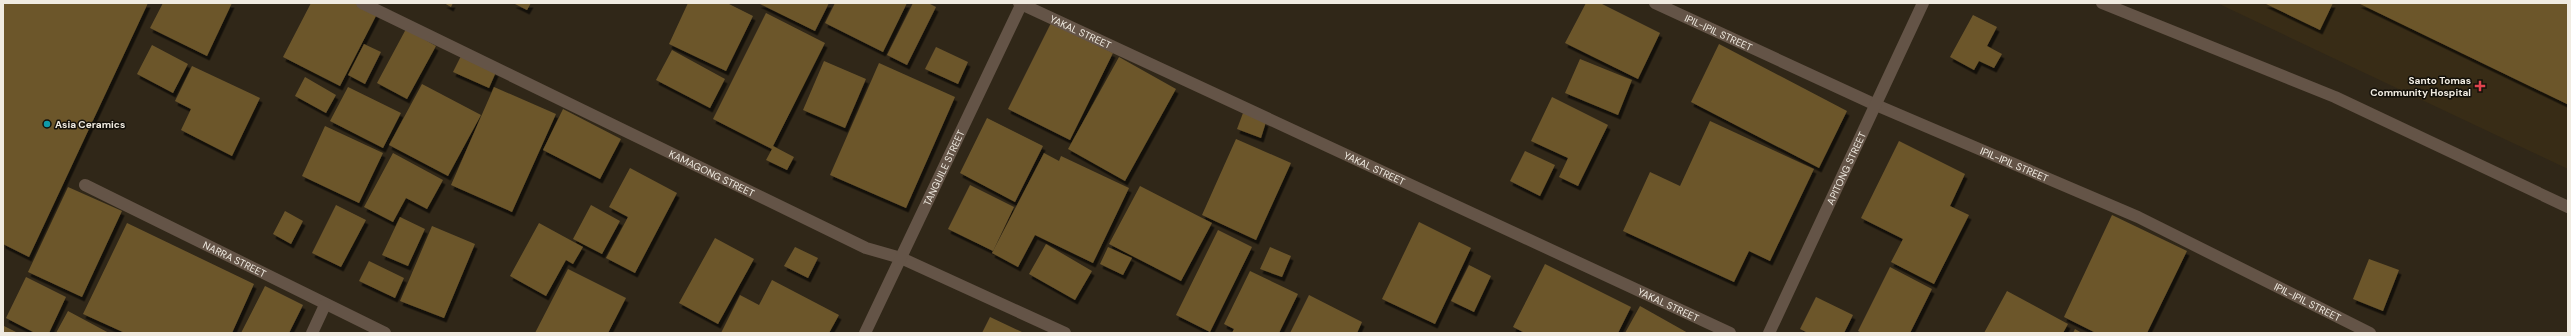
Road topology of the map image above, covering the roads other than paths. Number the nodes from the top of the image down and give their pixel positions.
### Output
1 (362, 3) edge
2 (1021, 3) edge
3 (1656, 3) edge
4 (1923, 3) edge
5 (2102, 3) edge
6 (1876, 105) junction
7 (85, 186) dead end
8 (2568, 207) edge
9 (901, 258) junction
10 (325, 304) junction
11 (312, 333) edge
12 (385, 333) edge
13 (865, 333) edge
14 (1065, 333) edge
15 (1730, 333) edge
16 (1769, 333) edge
17 (2370, 333) edge

1 - 9 street, KAMAGONG STREET
2 - 9 street, TANGUILE STREET
2 - 15 street, YAKAL STREET
3 - 6 street, IPIL-IPIL STREET
4 - 6 street, APITONG STREET
5 - 8 street
6 - 16 street, APITONG STREET
6 - 17 street, IPIL-IPIL STREET
7 - 10 street, NARRA STREET
9 - 13 street, TANGUILE STREET
9 - 14 street, KAMAGONG STREET
10 - 11 street
10 - 12 street, NARRA STREET

